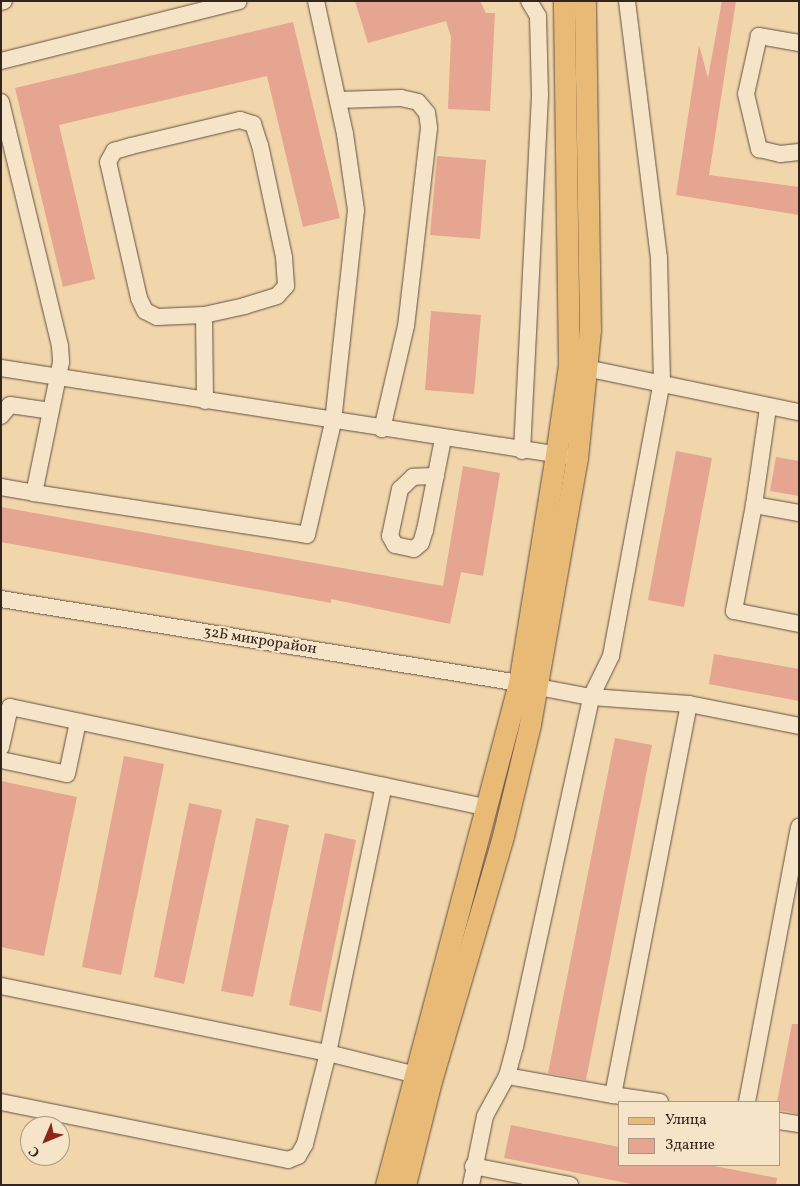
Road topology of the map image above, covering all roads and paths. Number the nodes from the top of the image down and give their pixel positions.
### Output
1 (239, 1) edge
2 (316, 1) edge
3 (529, 1) edge
4 (564, 1) edge
5 (584, 1) edge
6 (627, 1) edge
7 (799, 43) edge
8 (1, 61) edge
9 (338, 100) junction
10 (1, 102) edge
11 (799, 152) edge
12 (204, 315) junction
13 (578, 367) junction
14 (1, 368) edge
15 (58, 377) junction
16 (662, 382) junction
17 (205, 401) junction
18 (768, 408) junction
19 (50, 411) junction
20 (799, 412) edge
21 (1, 416) edge
22 (333, 422) junction
23 (382, 430) junction
24 (443, 439) junction
25 (522, 451) junction
26 (556, 455) junction
27 (577, 458) junction
28 (436, 476) dead end
29 (1, 487) edge
30 (34, 493) junction
31 (754, 506) junction
32 (799, 513) edge
33 (1, 599) edge
34 (799, 624) edge
35 (528, 685) junction
36 (591, 697) junction
37 (689, 704) junction
38 (78, 722) junction
39 (799, 726) edge
40 (1, 748) edge
41 (1, 760) edge
42 (384, 786) junction
43 (488, 808) junction
44 (799, 827) edge
45 (1, 986) edge
46 (328, 1053) junction
47 (416, 1075) junction
48 (507, 1076) junction
49 (613, 1096) junction
50 (652, 1101) edge
51 (747, 1101) edge
52 (1, 1102) edge
53 (780, 1121) edge
54 (799, 1124) edge
55 (473, 1166) junction
56 (386, 1185) edge
57 (405, 1185) edge
58 (471, 1185) edge
59 (570, 1185) edge

1 - 8 lane
2 - 9 lane
3 - 25 lane
4 - 13 main road
5 - 13 main road
6 - 16 lane
7 - 11 lane
9 - 22 lane
9 - 23 lane
10 - 15 lane
12 - 12 lane
12 - 17 lane
13 - 16 lane
13 - 26 main road
13 - 27 main road
14 - 15 lane
15 - 17 lane
15 - 19 lane
16 - 18 lane
16 - 36 lane
17 - 22 lane
18 - 20 lane
18 - 31 lane
19 - 21 lane
19 - 30 lane
22 - 23 lane
22 - 30 lane
23 - 24 lane
24 - 25 lane
24 - 28 lane
25 - 26 lane
26 - 27 lane
26 - 35 main road
27 - 35 main road
29 - 30 lane
31 - 32 lane
31 - 34 lane
33 - 35 lane, 32Б микрорайон
35 - 36 lane, 32Б микрорайон
35 - 43 main road
35 - 57 main road
36 - 37 lane, 32Б микрорайон
36 - 48 lane
37 - 39 lane, 32Б микрорайон
37 - 49 lane
38 - 40 lane
38 - 41 lane
38 - 42 lane
42 - 43 lane
42 - 46 lane
43 - 47 main road
44 - 51 lane
45 - 46 lane
46 - 47 lane
46 - 52 lane
47 - 56 main road
48 - 49 lane
48 - 55 lane
49 - 50 lane
53 - 54 lane
55 - 58 lane
55 - 59 lane

